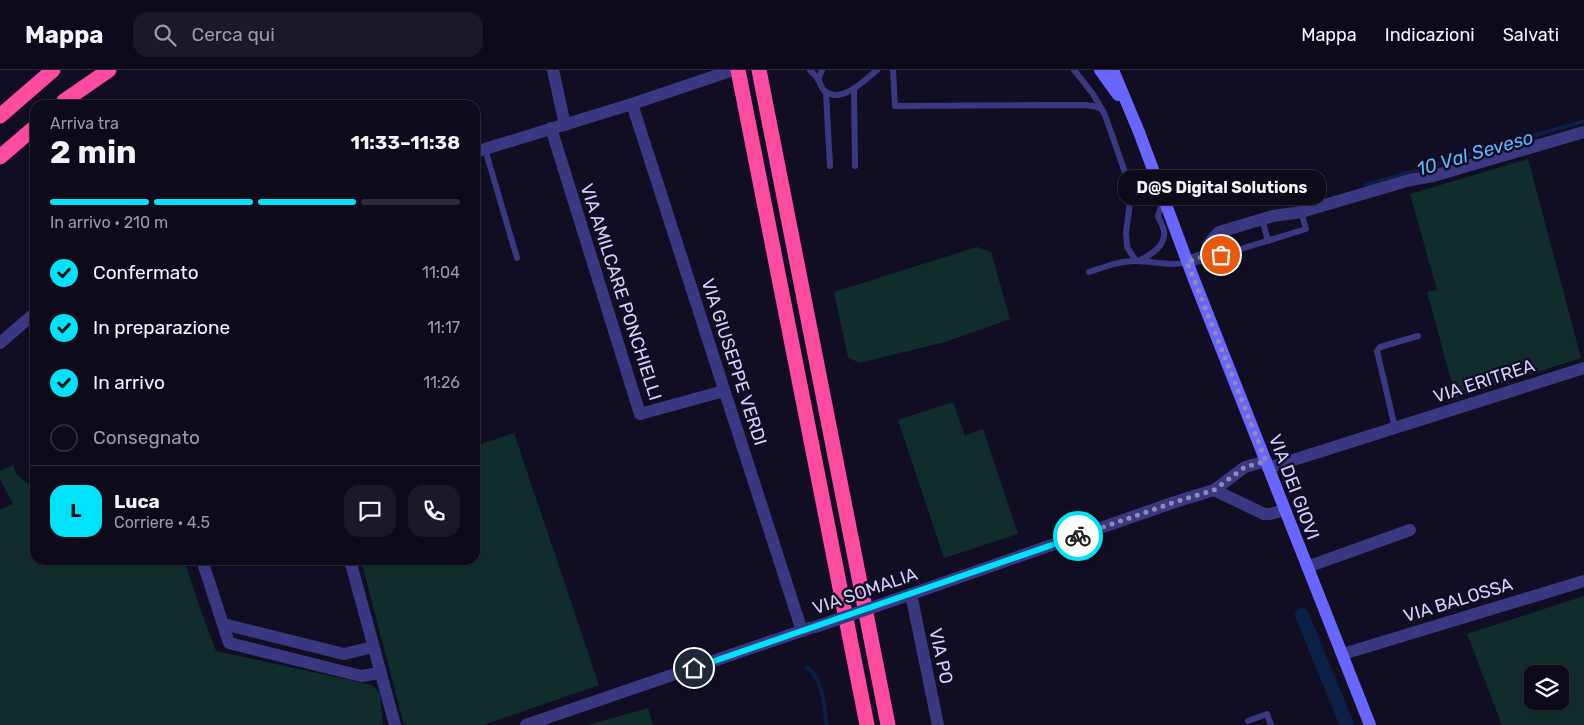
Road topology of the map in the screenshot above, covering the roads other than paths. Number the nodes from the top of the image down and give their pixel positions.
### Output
1 (53, 70) edge
2 (100, 70) edge
3 (109, 70) edge
4 (554, 70) edge
5 (733, 70) edge
6 (738, 70) edge
7 (759, 70) edge
8 (810, 70) edge
9 (822, 70) edge
10 (877, 70) edge
11 (894, 70) edge
12 (1074, 70) edge
13 (1100, 70) edge
14 (1114, 70) edge
15 (818, 80) junction
16 (854, 88) junction
17 (826, 93) junction
18 (65, 100) edge
19 (66, 100) edge
20 (632, 104) junction
21 (1102, 109) junction
22 (0, 116) edge
23 (564, 124) junction
24 (551, 128) junction
25 (30, 131) edge
26 (1139, 132) junction
27 (1584, 132) edge
28 (480, 150) edge
29 (0, 157) edge
30 (830, 166) dead end
31 (855, 166) dead end
32 (1164, 198) junction
33 (1301, 212) junction
34 (1262, 219) junction
35 (1268, 241) junction
36 (1208, 255) junction
37 (516, 258) dead end
38 (1136, 261) junction
39 (1187, 262) junction
40 (1089, 272) dead end
41 (30, 317) edge
42 (1418, 336) dead end
43 (0, 342) edge
44 (1584, 368) edge
45 (724, 391) junction
46 (1395, 428) junction
47 (1267, 465) junction
48 (1214, 490) junction
49 (1284, 510) junction
50 (1410, 530) dead end
51 (204, 565) edge
52 (351, 565) edge
53 (1307, 567) junction
54 (1584, 581) edge
55 (911, 594) junction
56 (223, 624) junction
57 (802, 631) junction
58 (372, 647) junction
59 (1343, 654) junction
60 (380, 673) junction
61 (1248, 721) dead end
62 (394, 724) edge
63 (526, 725) edge
64 (867, 725) edge
65 (888, 725) edge
66 (938, 725) edge
67 (1271, 725) edge
68 (1370, 725) edge

1 - 22 highway
2 - 18 highway
3 - 19 highway
4 - 23 street
5 - 20 street
6 - 64 highway
7 - 65 highway
8 - 15 lane
9 - 15 lane
10 - 16 lane
11 - 21 lane
12 - 21 lane
13 - 26 main road, VIA DEI GIOVI
14 - 26 main road, VIA DEI GIOVI
15 - 17 lane
16 - 17 lane
16 - 31 lane
17 - 30 lane
20 - 23 street
20 - 45 street, VIA GIUSEPPE VERDI
21 - 38 lane
23 - 24 street
24 - 28 street
24 - 45 street, VIA AMILCARE PONCHIELLI
25 - 29 highway
26 - 32 main road, VIA DEI GIOVI
27 - 33 street
28 - 37 lane
32 - 38 lane
32 - 39 main road, VIA DEI GIOVI
33 - 34 street
33 - 35 lane
34 - 35 lane
34 - 36 street
35 - 36 lane
36 - 39 street
38 - 39 lane
38 - 40 lane
39 - 47 main road, VIA DEI GIOVI
41 - 43 street
42 - 46 lane
44 - 46 street, VIA ERITREA
45 - 57 street, VIA GIUSEPPE VERDI
46 - 47 street, VIA ERITREA
47 - 48 street, VIA SOMALIA
47 - 49 main road, VIA DEI GIOVI
48 - 49 street
48 - 55 street, VIA SOMALIA
49 - 53 main road, VIA DEI GIOVI
50 - 53 street
51 - 56 street
52 - 58 street
53 - 59 main road, VIA DEI GIOVI
54 - 59 street, VIA BALOSSA
55 - 57 street, VIA SOMALIA, bridge
55 - 66 street, VIA PO
56 - 58 street
56 - 60 street
57 - 63 street, VIA SOMALIA
58 - 60 street
59 - 68 main road, VIA DEI GIOVI
60 - 62 street
61 - 67 lane

